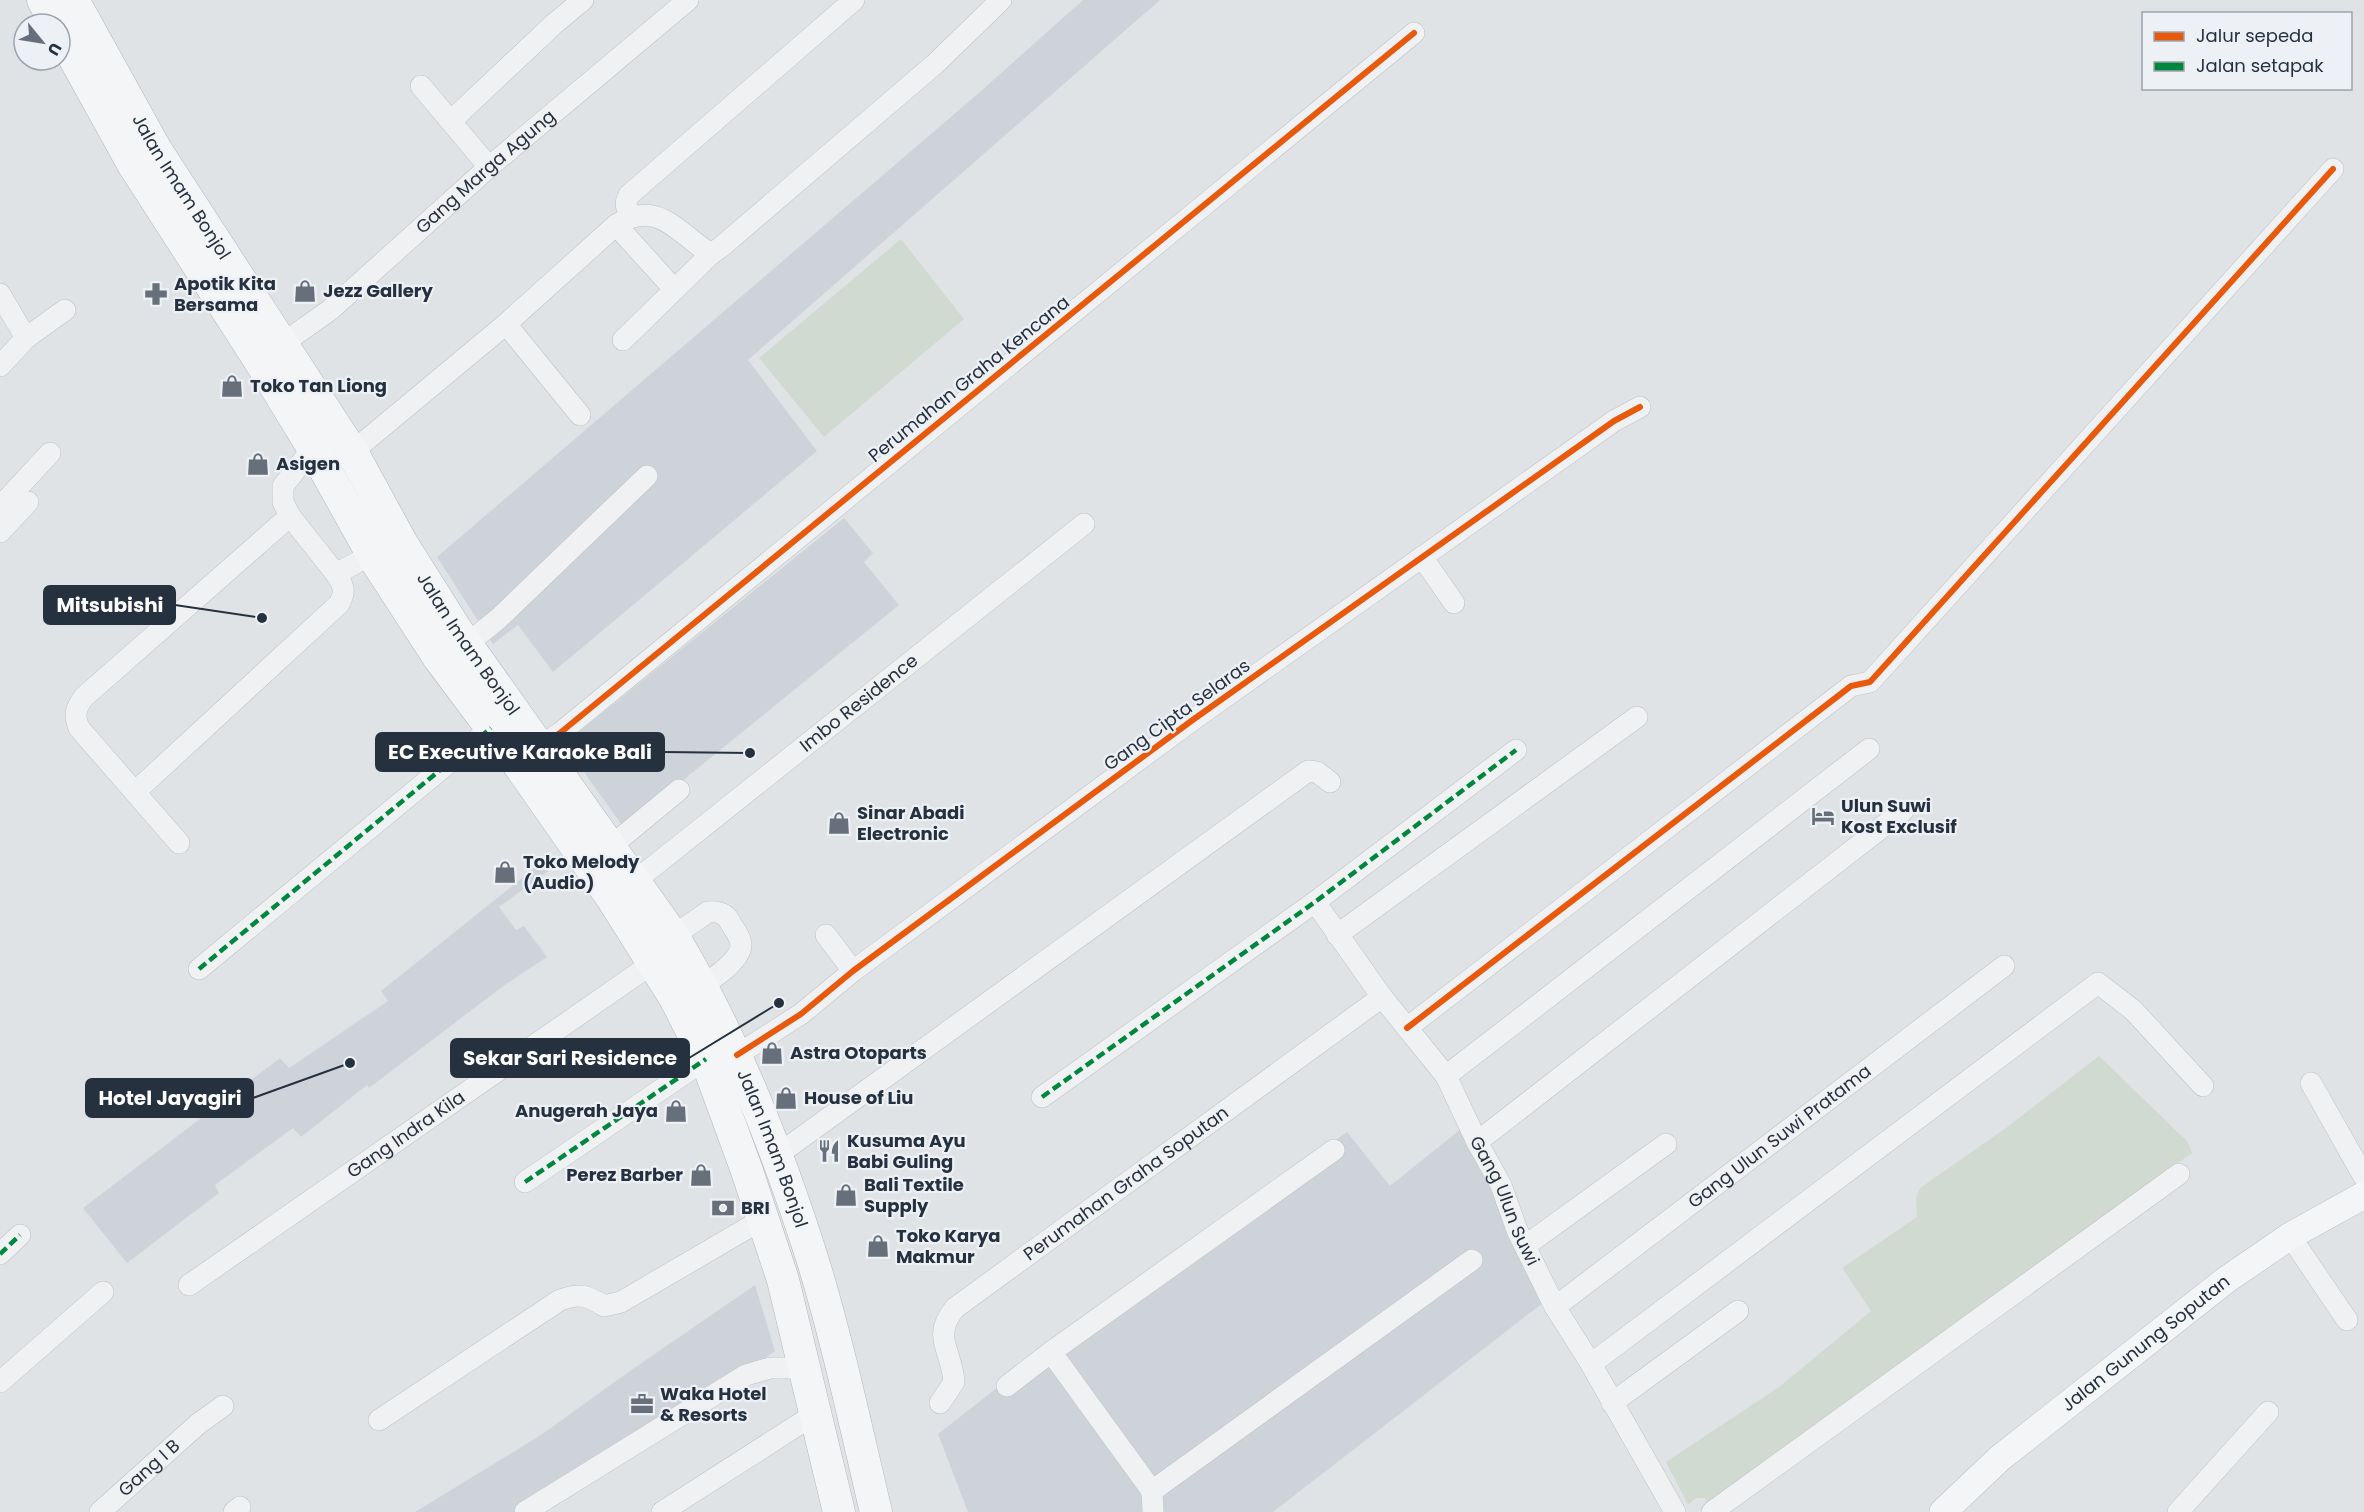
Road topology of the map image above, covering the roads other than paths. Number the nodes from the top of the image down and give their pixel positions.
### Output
1 (73, 0) edge
2 (583, 0) edge
3 (688, 0) edge
4 (854, 0) edge
5 (1001, 0) edge
6 (1414, 33) dead end
7 (72, 54) edge
8 (421, 86) dead end
9 (451, 120) junction
10 (489, 167) junction
11 (2333, 169) dead end
12 (624, 220) junction
13 (711, 254) junction
14 (674, 289) junction
15 (0, 294) edge
16 (65, 310) dead end
17 (506, 324) junction
18 (26, 338) junction
19 (623, 340) dead end
20 (282, 344) junction
21 (0, 366) edge
22 (1640, 407) dead end
23 (580, 415) dead end
24 (313, 448) junction
25 (352, 452) junction
26 (50, 453) dead end
27 (647, 476) dead end
28 (28, 502) dead end
29 (0, 507) edge
30 (290, 516) junction
31 (1084, 524) dead end
32 (0, 532) edge
33 (401, 542) junction
34 (374, 557) junction
35 (1422, 557) junction
36 (336, 574) junction
37 (1454, 603) dead end
38 (467, 644) junction
39 (1637, 717) dead end
40 (491, 728) junction
41 (541, 746) junction
42 (1869, 749) dead end
43 (1516, 750) dead end
44 (1330, 782) dead end
45 (679, 790) dead end
46 (136, 791) junction
47 (1903, 811) dead end
48 (179, 843) dead end
49 (610, 847) junction
50 (635, 881) junction
51 (1315, 902) junction
52 (826, 935) dead end
53 (1338, 935) junction
54 (673, 936) junction
55 (653, 963) junction
56 (2004, 966) dead end
57 (199, 969) dead end
58 (853, 971) junction
59 (689, 992) junction
60 (1382, 997) junction
61 (1407, 1028) junction
62 (737, 1054) junction
63 (706, 1059) junction
64 (1446, 1076) junction
65 (2311, 1083) dead end
66 (2203, 1086) dead end
67 (1042, 1097) dead end
68 (1477, 1142) junction
69 (1666, 1144) dead end
70 (1334, 1150) dead end
71 (776, 1156) junction
72 (2179, 1174) dead end
73 (2364, 1177) edge
74 (525, 1182) dead end
75 (2364, 1195) edge
76 (763, 1219) junction
77 (20, 1235) dead end
78 (2290, 1236) junction
79 (1525, 1246) junction
80 (0, 1254) edge
81 (1472, 1260) dead end
82 (189, 1285) dead end
83 (103, 1292) dead end
84 (1556, 1307) junction
85 (1738, 1311) dead end
86 (2347, 1320) dead end
87 (1051, 1352) junction
88 (1591, 1364) junction
89 (804, 1368) junction
90 (0, 1382) edge
91 (1007, 1386) dead end
92 (940, 1403) dead end
93 (1612, 1403) junction
94 (223, 1406) dead end
95 (2268, 1412) dead end
96 (815, 1414) junction
97 (379, 1420) dead end
98 (1152, 1491) junction
99 (100, 1512) edge
100 (525, 1512) edge
101 (662, 1512) edge
102 (838, 1512) edge
103 (876, 1512) edge
104 (1153, 1512) edge
105 (1675, 1512) edge
106 (1712, 1512) edge
107 (1943, 1512) edge
108 (2178, 1512) edge

1 - 20 highway, Jalan Imam Bonjol
2 - 9 street
3 - 10 street, Gang Marga Agung
4 - 12 street
5 - 13 street
6 - 41 street, Perumahan Graha Kencana
7 - 24 highway, Jalan Imam Bonjol
8 - 9 street
9 - 10 street
10 - 20 street, Gang Marga Agung
11 - 61 street
12 - 13 street
12 - 14 street
12 - 17 street
13 - 14 street
14 - 19 street
15 - 18 street
16 - 18 street
17 - 23 street
17 - 25 street
18 - 21 street
20 - 25 highway, Jalan Imam Bonjol
22 - 35 street, Gang Cipta Selaras
24 - 30 street
24 - 34 highway, Jalan Imam Bonjol
25 - 33 highway, Jalan Imam Bonjol
26 - 29 street
27 - 38 street
28 - 32 street
30 - 36 street
30 - 46 street
31 - 50 street, Imbo Residence
33 - 34 highway
33 - 38 highway, Jalan Imam Bonjol
34 - 36 street
34 - 40 highway, Jalan Imam Bonjol
35 - 37 street
35 - 58 street, Gang Cipta Selaras
36 - 46 street
38 - 41 highway, Jalan Imam Bonjol
39 - 53 street
40 - 55 highway, Jalan Imam Bonjol
40 - 57 street
41 - 49 highway, Jalan Imam Bonjol
42 - 64 street
43 - 51 street
44 - 71 street
45 - 49 street
46 - 48 street
47 - 68 street
49 - 50 highway, Jalan Imam Bonjol
50 - 54 highway, Jalan Imam Bonjol
51 - 53 street, Gang Ulun Suwi
51 - 67 street
52 - 58 street
53 - 60 street, Gang Ulun Suwi
54 - 59 highway, Jalan Imam Bonjol
54 - 59 street
55 - 59 highway, Jalan Imam Bonjol
55 - 82 street, Gang Indra Kila
56 - 84 street, Gang Ulun Suwi Pratama
58 - 62 street, Gang Cipta Selaras
59 - 62 highway, Jalan Imam Bonjol
59 - 63 highway, Jalan Imam Bonjol
60 - 61 street, Gang Ulun Suwi
60 - 92 street, Perumahan Graha Soputan
61 - 64 street, Gang Ulun Suwi
62 - 71 highway, Jalan Imam Bonjol
63 - 74 street
63 - 76 highway, Jalan Imam Bonjol
64 - 68 street, Gang Ulun Suwi
65 - 73 street
66 - 88 street
68 - 79 street, Gang Ulun Suwi
69 - 79 street
70 - 87 street
71 - 103 highway, Jalan Imam Bonjol
72 - 106 street
75 - 78 main road, Jalan Gunung Soputan
76 - 89 highway, Jalan Imam Bonjol
76 - 97 street
77 - 80 street
78 - 86 street
78 - 107 main road, Jalan Gunung Soputan
79 - 84 street, Gang Ulun Suwi
81 - 98 street
83 - 90 street
84 - 88 street, Gang Ulun Suwi
85 - 93 street
87 - 91 street
87 - 98 street
88 - 93 street, Gang Ulun Suwi
89 - 96 highway, Jalan Imam Bonjol
89 - 100 street
93 - 105 street, Gang Ulun Suwi
94 - 99 street, Gang I B
95 - 108 street
96 - 101 street
96 - 102 highway, Jalan Imam Bonjol
98 - 104 street

